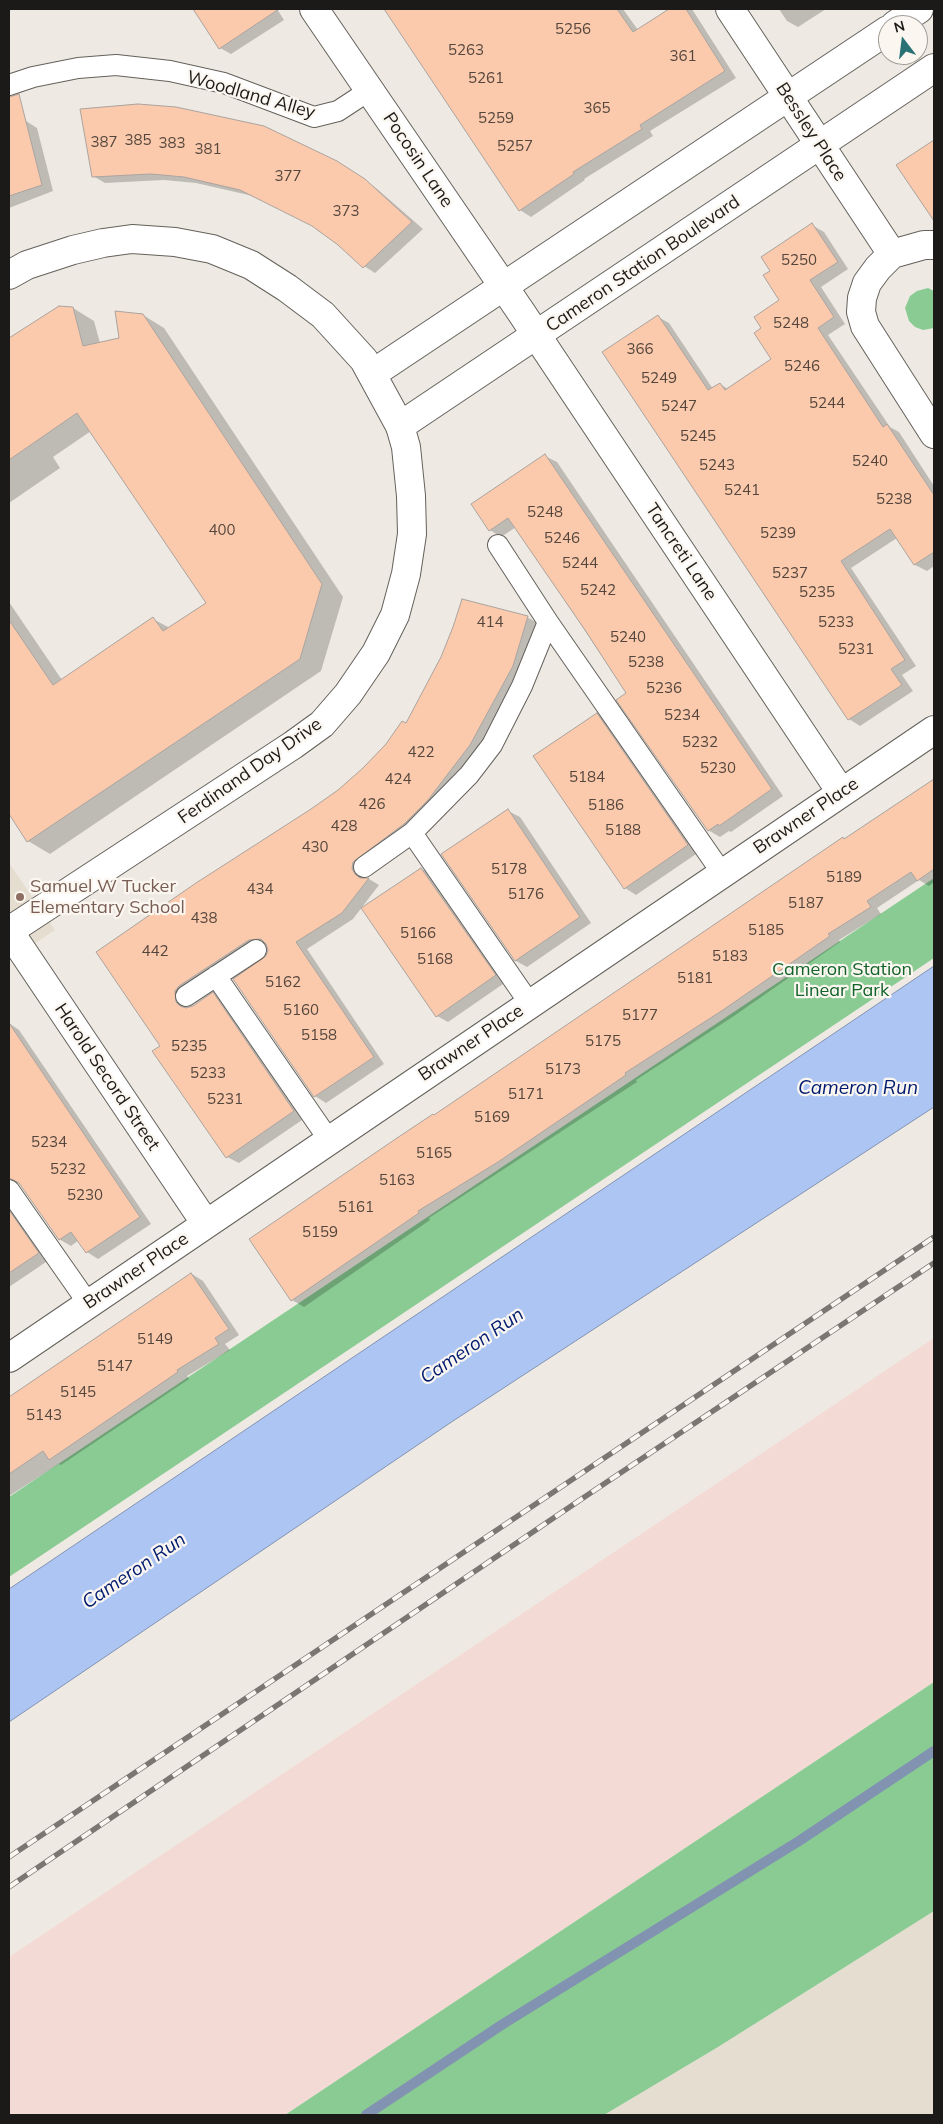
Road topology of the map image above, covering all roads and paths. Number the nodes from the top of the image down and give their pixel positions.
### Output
1 (314, 9) edge
2 (730, 9) edge
3 (878, 37) edge
4 (934, 68) edge
5 (9, 85) edge
6 (370, 90) junction
7 (788, 97) junction
8 (820, 145) junction
9 (934, 245) edge
10 (892, 254) junction
11 (9, 275) edge
12 (503, 286) junction
13 (521, 312) joint
14 (536, 335) junction
15 (372, 374) junction
16 (400, 426) junction
17 (934, 434) edge
18 (498, 545) dead end
19 (548, 622) junction
20 (934, 730) edge
21 (841, 792) junction
22 (412, 833) junction
23 (364, 867) dead end
24 (722, 873) junction
25 (9, 931) edge
26 (256, 950) dead end
27 (216, 976) junction
28 (186, 996) dead end
29 (530, 1004) junction
30 (329, 1140) junction
31 (9, 1190) edge
32 (206, 1224) junction
33 (88, 1303) junction
34 (9, 1358) edge

1 - 6 street, Pocosin Lane
2 - 7 street, Bessley Place
3 - 7 street
4 - 8 street, Cameron Station Boulevard
5 - 6 lane, Woodland Alley
6 - 12 street, Pocosin Lane
7 - 8 street, Bessley Place
7 - 12 street
8 - 10 street, Bessley Place
8 - 14 street, Cameron Station Boulevard
9 - 10 street
10 - 17 street
11 - 15 street
12 - 13 street, Pocosin Lane
12 - 15 street
13 - 14 street, Tancreti Lane
14 - 16 street, Cameron Station Boulevard
14 - 21 street, Tancreti Lane
15 - 16 street
16 - 25 street, Ferdinand Day Drive
18 - 19 lane
19 - 22 lane
19 - 24 lane
20 - 21 street, Brawner Place
21 - 24 street, Brawner Place
22 - 23 lane
22 - 29 lane
24 - 29 street, Brawner Place
25 - 32 street, Harold Secord Street
26 - 27 lane
27 - 28 lane
27 - 30 lane
29 - 30 street, Brawner Place
30 - 32 street, Brawner Place
31 - 33 lane
32 - 33 street, Brawner Place
33 - 34 street, Brawner Place

